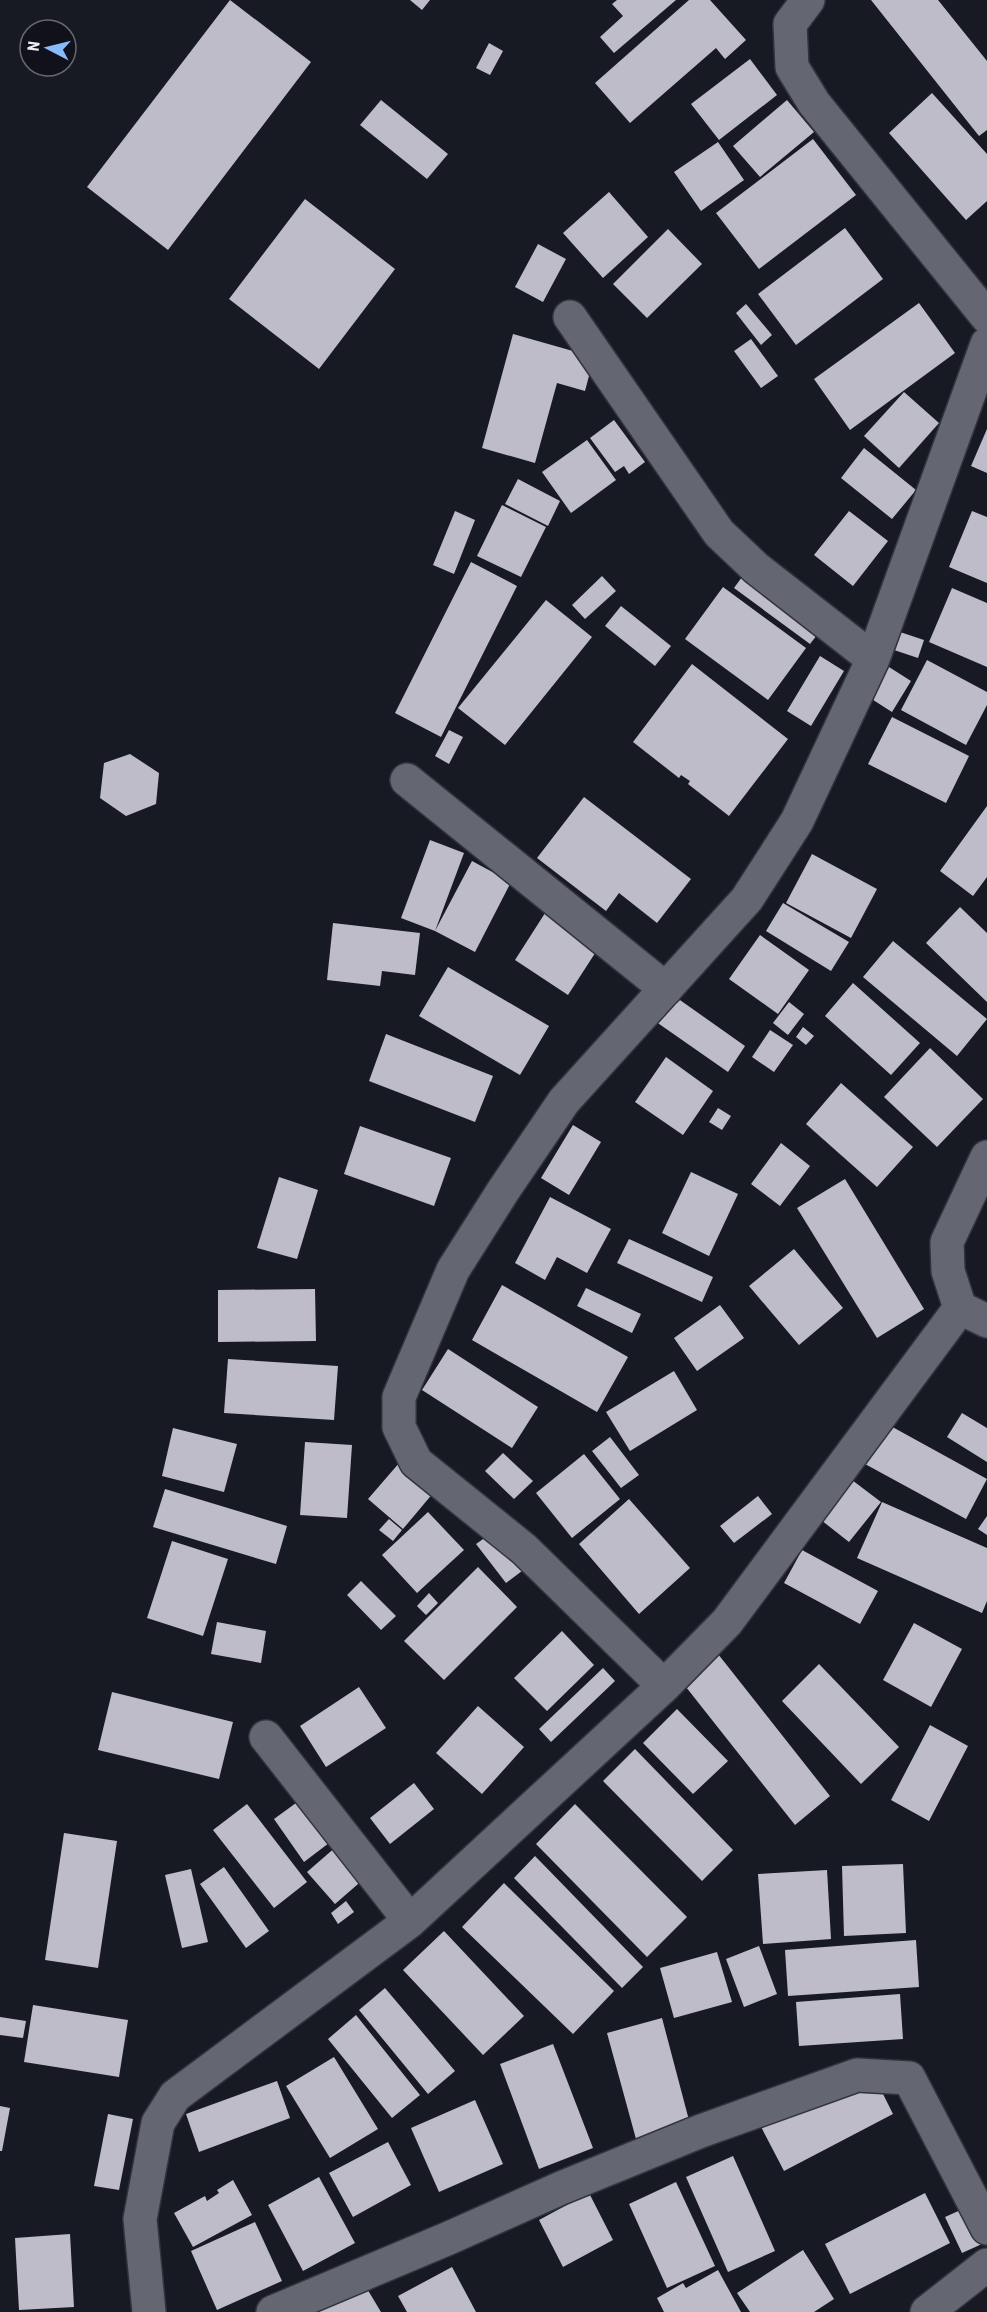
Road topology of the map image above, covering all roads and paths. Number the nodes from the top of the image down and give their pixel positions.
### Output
1 (808, 0) edge
2 (570, 317) dead end
3 (987, 317) edge
4 (987, 344) edge
5 (873, 659) junction
6 (407, 780) dead end
7 (666, 989) junction
8 (987, 1157) edge
9 (974, 1315) edge
10 (664, 1686) junction
11 (266, 1737) dead end
12 (410, 1921) junction
13 (987, 2228) edge
14 (987, 2265) edge
15 (149, 2312) edge
16 (273, 2312) edge
17 (927, 2312) edge

1 - 3 street
2 - 5 street
4 - 5 street
5 - 7 street
6 - 7 street
7 - 10 street
8 - 9 street
9 - 10 street
10 - 12 street
11 - 12 street
12 - 15 street
13 - 16 street
14 - 17 street

